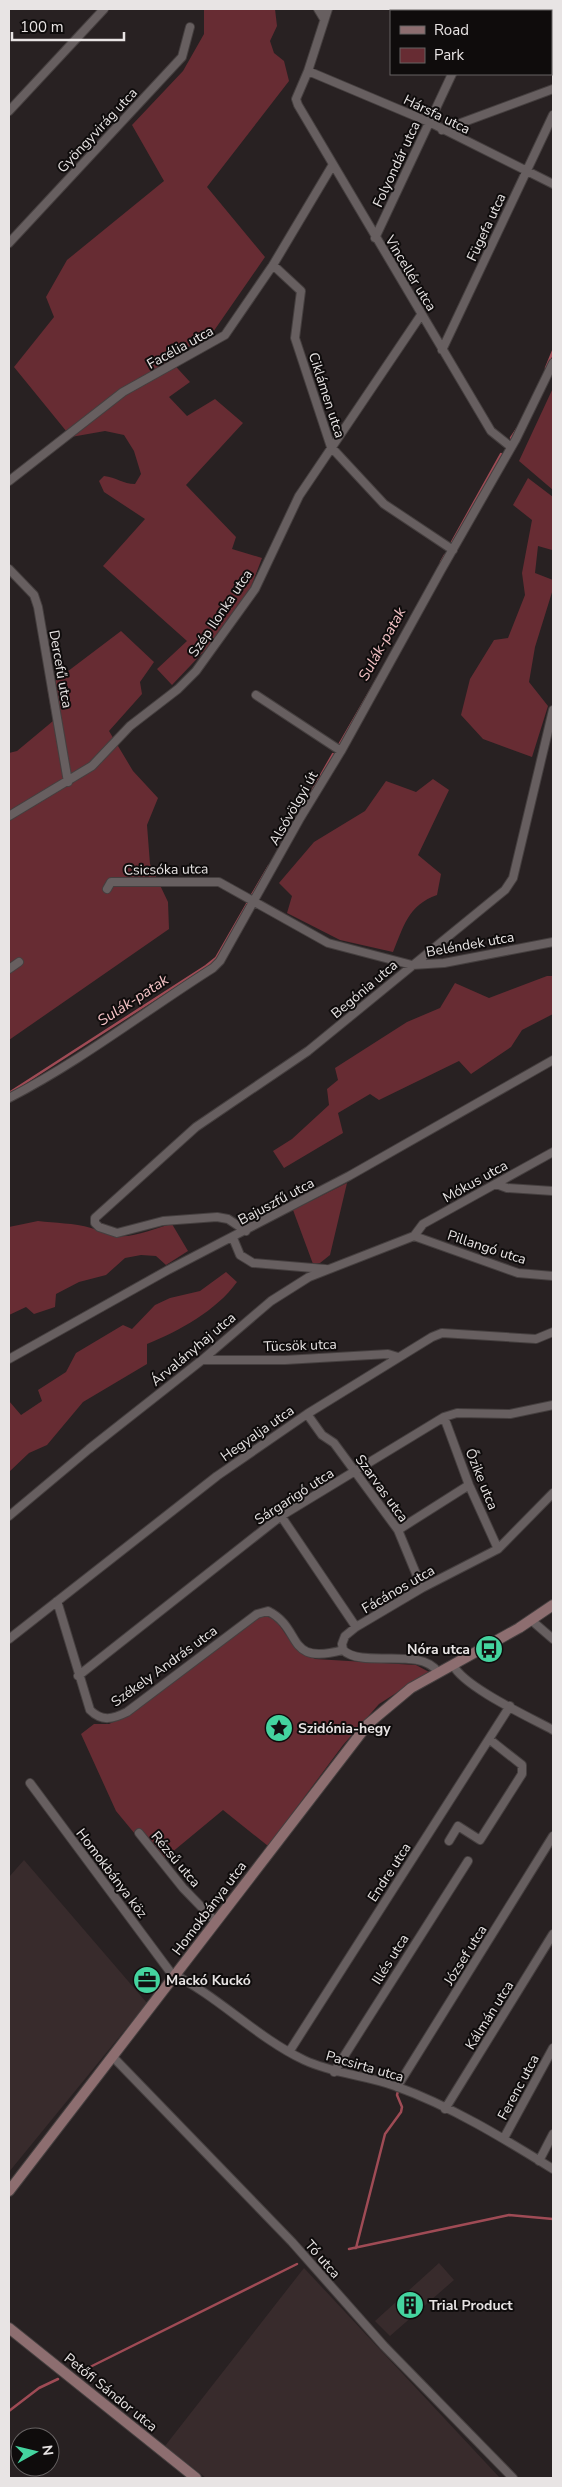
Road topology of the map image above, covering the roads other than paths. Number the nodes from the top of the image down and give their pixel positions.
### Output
1 (104, 9) edge
2 (318, 9) edge
3 (328, 9) edge
4 (324, 19) junction
5 (190, 27) dead end
6 (308, 70) junction
7 (452, 75) edge
8 (553, 89) edge
9 (9, 111) edge
10 (553, 116) edge
11 (429, 122) junction
12 (442, 130) junction
13 (332, 166) junction
14 (527, 172) junction
15 (553, 184) edge
16 (375, 238) junction
17 (9, 243) edge
18 (273, 265) junction
19 (421, 315) junction
20 (442, 350) junction
21 (553, 363) edge
22 (331, 447) junction
23 (511, 447) junction
24 (9, 481) edge
25 (453, 550) junction
26 (9, 570) edge
27 (256, 695) dead end
28 (553, 710) edge
29 (342, 751) junction
30 (68, 782) junction
31 (9, 816) edge
32 (107, 889) dead end
33 (254, 902) junction
34 (553, 942) edge
35 (19, 962) dead end
36 (412, 965) junction
37 (9, 969) edge
38 (553, 1060) edge
39 (9, 1098) edge
40 (553, 1152) edge
41 (496, 1184) junction
42 (553, 1192) edge
43 (246, 1231) junction
44 (414, 1236) junction
45 (233, 1238) junction
46 (327, 1269) junction
47 (553, 1276) edge
48 (553, 1332) edge
49 (398, 1358) junction
50 (9, 1359) edge
51 (202, 1360) junction
52 (553, 1405) edge
53 (307, 1414) junction
54 (444, 1417) junction
55 (356, 1472) junction
56 (469, 1485) junction
57 (553, 1493) edge
58 (9, 1516) edge
59 (281, 1516) junction
60 (398, 1530) junction
61 (498, 1549) junction
62 (422, 1588) junction
63 (58, 1601) junction
64 (553, 1605) edge
65 (531, 1620) junction
66 (356, 1627) junction
67 (9, 1639) edge
68 (553, 1639) edge
69 (343, 1650) junction
70 (452, 1665) junction
71 (438, 1672) junction
72 (78, 1676) junction
73 (510, 1706) junction
74 (553, 1730) edge
75 (489, 1739) junction
76 (30, 1783) dead end
77 (139, 1833) dead end
78 (553, 1836) edge
79 (449, 1841) dead end
80 (468, 1861) dead end
81 (216, 1922) junction
82 (553, 1934) edge
83 (175, 1975) junction
84 (553, 2048) edge
85 (289, 2052) junction
86 (113, 2057) junction
87 (334, 2072) junction
88 (397, 2087) junction
89 (445, 2109) junction
90 (553, 2134) edge
91 (504, 2138) junction
92 (539, 2161) junction
93 (553, 2170) edge
94 (9, 2191) edge
95 (9, 2328) edge
96 (196, 2478) edge
97 (513, 2478) edge

1 - 9 street
2 - 4 street
3 - 4 street
4 - 6 street
5 - 17 street, Gyöngyvirág utca
6 - 11 street, Hársfa utca
6 - 13 street, Vincellér utca
7 - 11 street, Folyondár utca
8 - 12 street
10 - 14 street, Fügefa utca
11 - 12 street, Hársfa utca
11 - 16 street, Folyondár utca
12 - 14 street, Hársfa utca
13 - 16 street, Vincellér utca
13 - 18 street, Facélia utca
14 - 15 street, Hársfa utca
14 - 20 street, Fügefa utca
16 - 19 street, Vincellér utca
18 - 22 street, Ciklámen utca
18 - 24 street, Facélia utca
19 - 20 street, Vincellér utca
19 - 22 street, Szép Ilonka utca
20 - 23 street, Vincellér utca
21 - 23 street, Alsóvölgyi út
22 - 25 street, Ciklámen utca
22 - 30 street, Szép Ilonka utca
23 - 25 street, Alsóvölgyi út
25 - 29 street, Alsóvölgyi út
26 - 30 street, Dercefű utca
27 - 29 street
28 - 36 street, Begónia utca
29 - 33 street, Alsóvölgyi út
30 - 31 street, Szép Ilonka utca
32 - 33 street, Csicsóka utca
33 - 36 street, Beléndek utca
33 - 39 street, Alsóvölgyi út
34 - 36 street, Beléndek utca
35 - 37 street
36 - 43 street, Begónia utca
38 - 43 street, Bajuszfű utca
40 - 41 street, Mókus utca
41 - 42 street
41 - 44 street, Mókus utca
43 - 45 street, Bajuszfű utca
44 - 46 street, Árvalányhaj utca
44 - 47 street, Pillangó utca
45 - 46 street
45 - 50 street, Bajuszfű utca
46 - 51 street, Árvalányhaj utca
48 - 49 street, Hegyalja utca
49 - 51 street, Tücsök utca
49 - 53 street, Hegyalja utca
51 - 58 street, Árvalányhaj utca
52 - 54 street, Sárgarigó utca
53 - 55 street, Szarvas utca
53 - 63 street, Hegyalja utca
54 - 55 street, Sárgarigó utca
54 - 56 street, Őzike utca
55 - 59 street, Sárgarigó utca
55 - 60 street, Szarvas utca
56 - 60 street
56 - 61 street, Őzike utca
57 - 61 street, Fácános utca
59 - 66 street
59 - 72 street, Sárgarigó utca
60 - 62 street, Szarvas utca
61 - 62 street, Fácános utca
62 - 66 street, Fácános utca
63 - 67 street, Hegyalja utca
63 - 72 street, Székely András utca
64 - 65 street, Homokbánya utca
65 - 68 street
65 - 70 street, Homokbánya utca
66 - 69 street, Fácános utca
69 - 71 street
69 - 72 street, Székely András utca
70 - 71 street, Homokbánya utca
70 - 73 street
71 - 81 street, Homokbánya utca
73 - 74 street
73 - 75 street, Endre utca
75 - 79 street
75 - 85 street, Endre utca
76 - 83 street, Homokbánya köz
77 - 81 street, Rézsű utca
78 - 88 street, József utca
80 - 87 street, Illés utca
81 - 83 street, Homokbánya utca
82 - 89 street, Kálmán utca
83 - 85 street, Pacsirta utca
83 - 86 street, Homokbánya utca
84 - 91 street, Ferenc utca
85 - 87 street, Pacsirta utca
86 - 94 street, Homokbánya utca
86 - 97 street, Tó utca
87 - 88 street, Pacsirta utca
88 - 89 street, Pacsirta utca
89 - 91 street, Pacsirta utca
90 - 92 street
91 - 92 street, Pacsirta utca
92 - 93 street, Pacsirta utca
95 - 96 street, Petőfi Sándor utca

